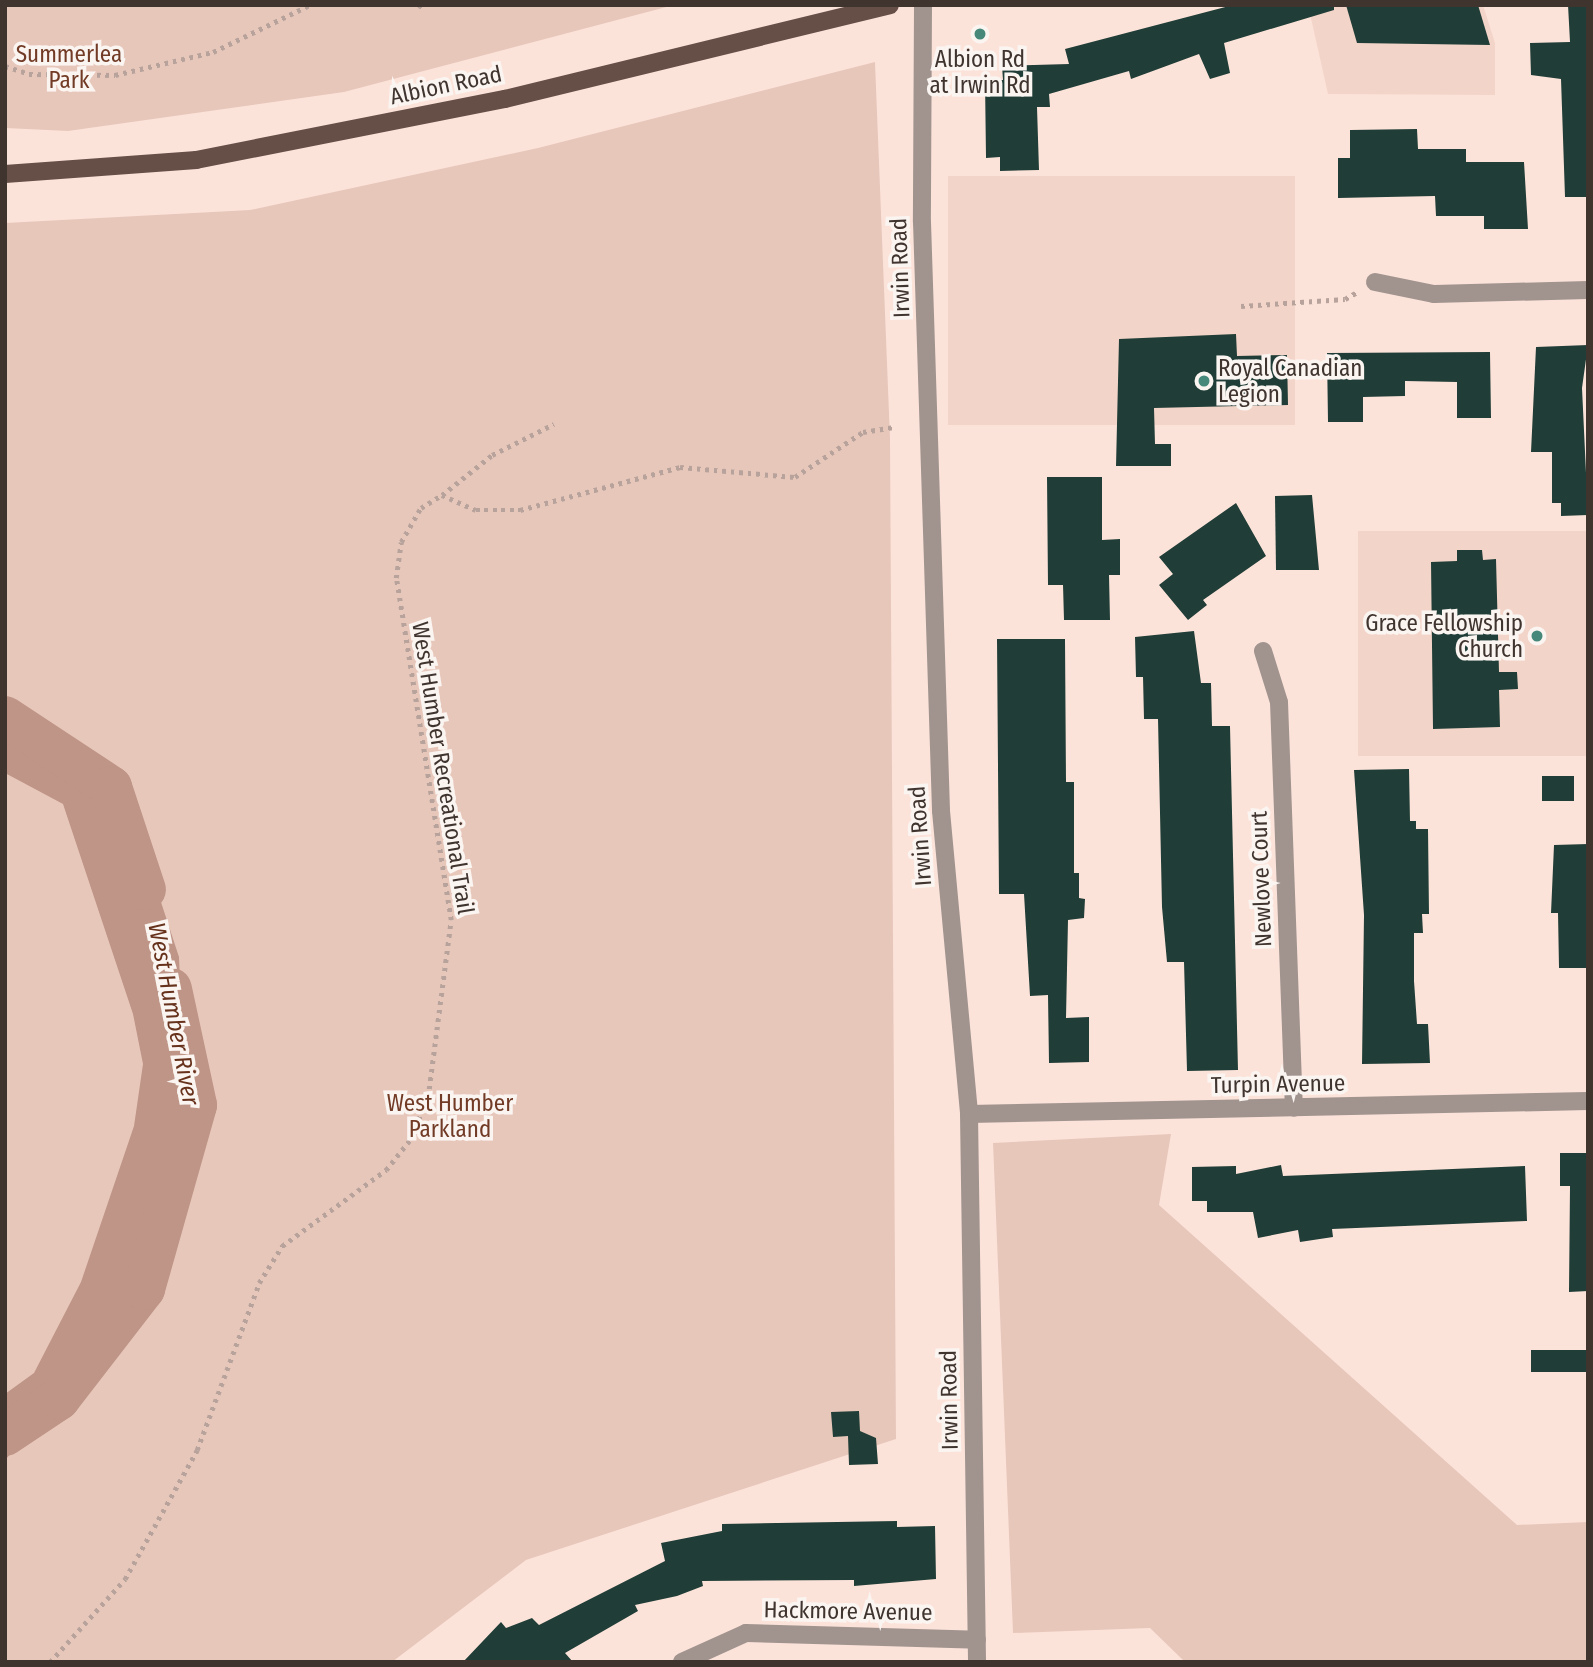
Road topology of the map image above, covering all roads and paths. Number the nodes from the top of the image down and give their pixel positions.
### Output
1 (310, 5) edge
2 (890, 5) edge
3 (923, 5) edge
4 (5, 66) edge
5 (5, 174) edge
6 (1375, 282) joint
7 (1588, 290) edge
8 (1241, 306) dead end
9 (554, 424) dead end
10 (896, 427) dead end
11 (442, 495) junction
12 (1263, 651) dead end
13 (1588, 1101) edge
14 (1294, 1108) junction
15 (969, 1114) junction
16 (977, 1640) junction
17 (50, 1662) edge
18 (682, 1662) edge
19 (977, 1662) edge

1 - 4 path
2 - 5 main road, Albion Road
3 - 15 street, Irwin Road
6 - 7 street
6 - 8 path
9 - 11 path, West Humber Recreational Trail
10 - 11 path
11 - 17 path, West Humber Recreational Trail
12 - 14 street, Newlove Court
13 - 14 street, Turpin Avenue
14 - 15 street, Turpin Avenue
15 - 16 street, Irwin Road
16 - 18 street, Hackmore Avenue
16 - 19 street, Irwin Road

